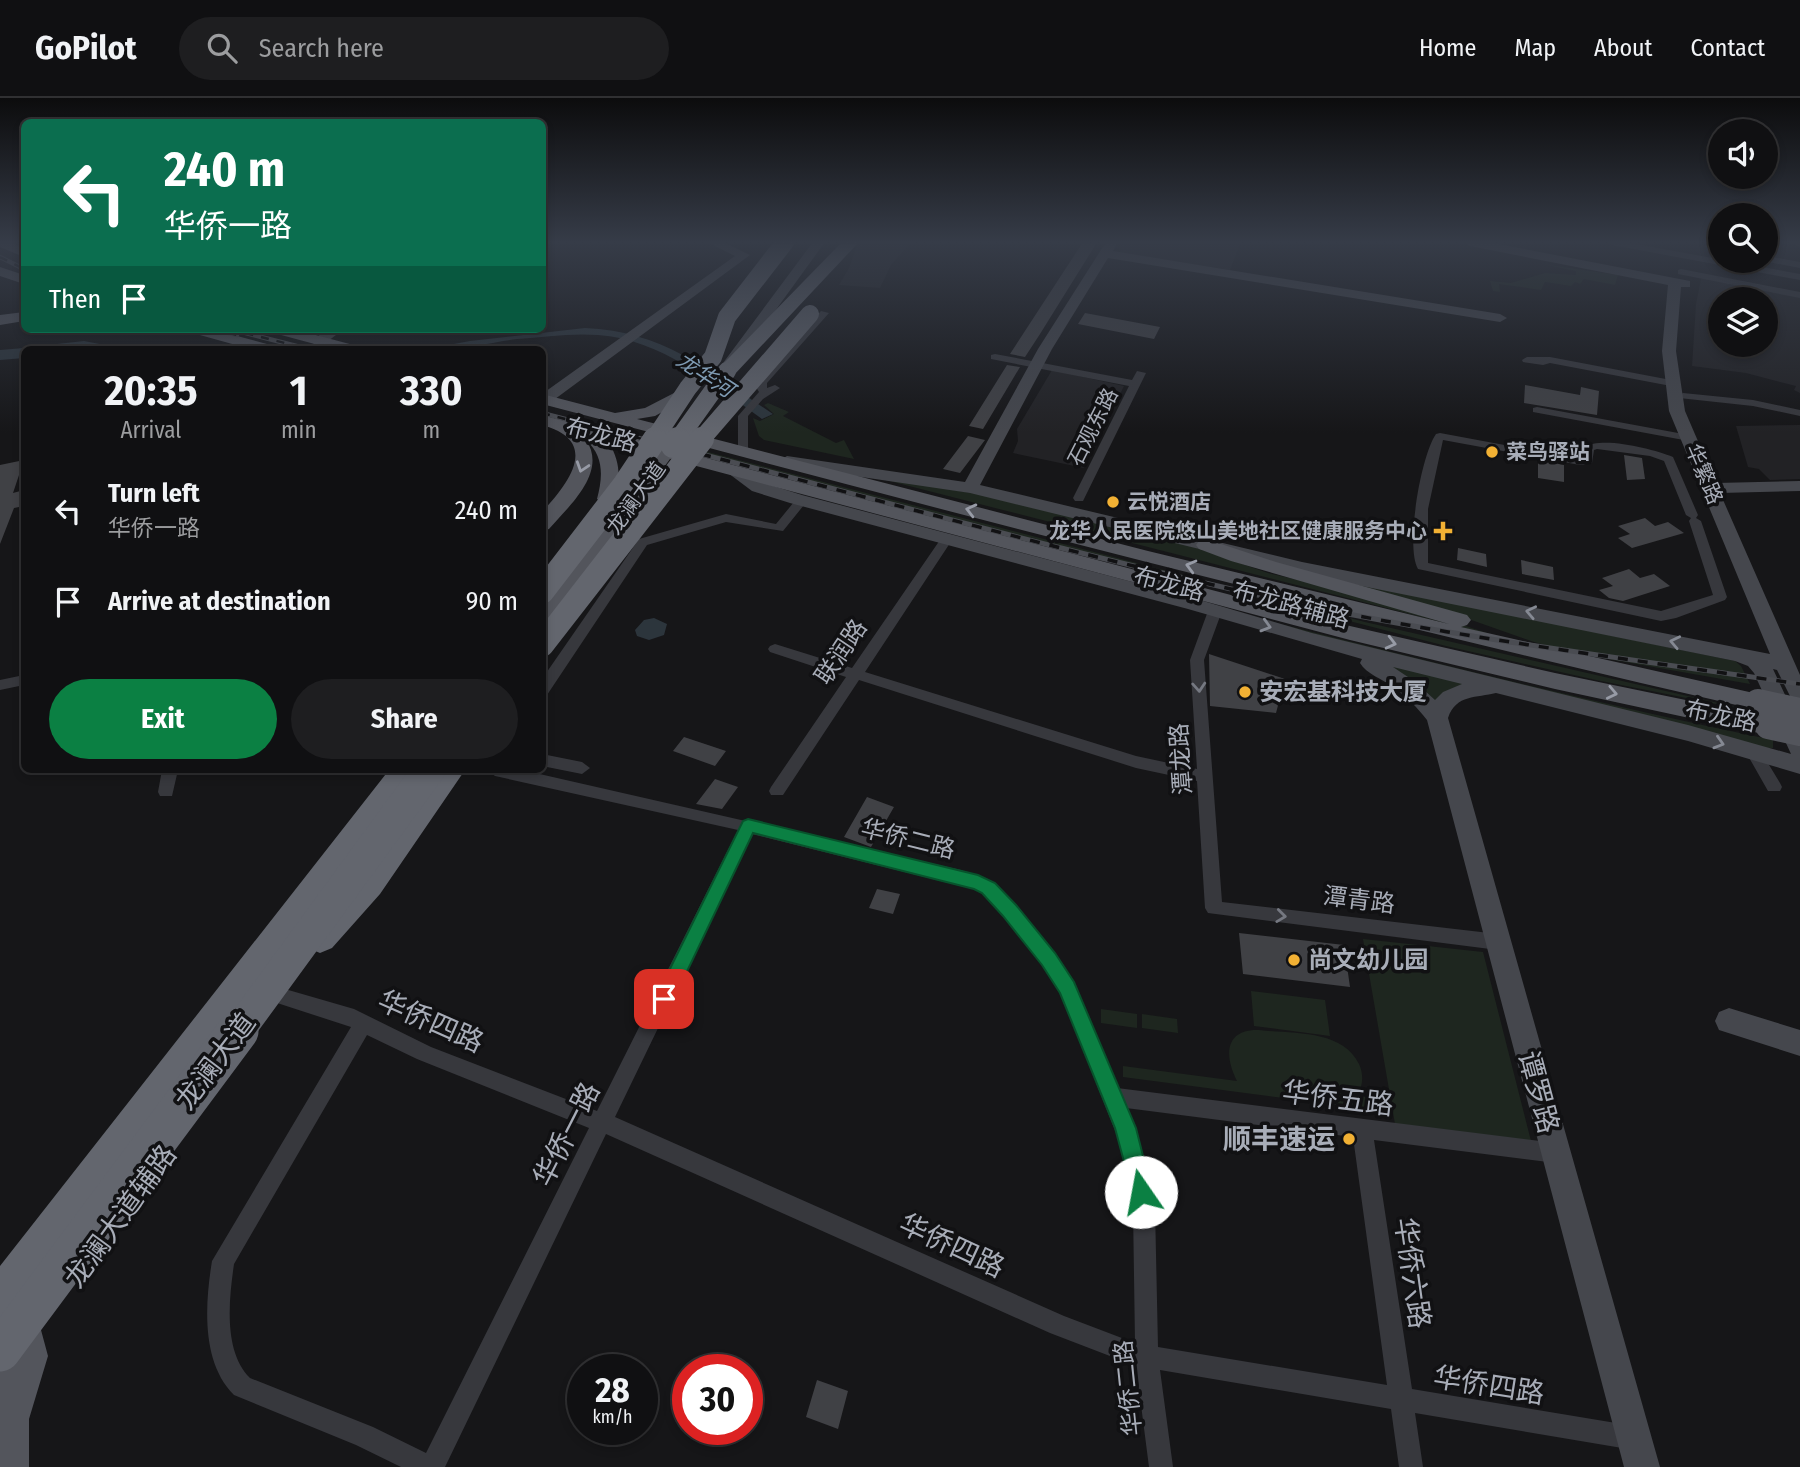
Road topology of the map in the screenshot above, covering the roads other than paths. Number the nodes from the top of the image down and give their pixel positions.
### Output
1 (674, 306) edge
2 (727, 306) edge
3 (736, 306) edge
4 (747, 306) edge
5 (763, 306) edge
6 (773, 306) edge
7 (816, 306) edge
8 (1073, 306) edge
9 (1432, 306) edge
10 (1675, 306) edge
11 (1680, 306) edge
12 (21, 308) edge
13 (0, 311) edge
14 (824, 313) dead end
15 (21, 318) edge
16 (1500, 318) dead end
17 (0, 320) edge
18 (209, 333) edge
19 (290, 333) edge
20 (331, 333) edge
21 (319, 341) junction
22 (625, 342) joint
23 (257, 346) edge
24 (339, 346) edge
25 (995, 357) dead end
26 (709, 359) junction
27 (1527, 360) dead end
28 (1037, 364) junction
29 (1671, 383) junction
30 (679, 393) junction
31 (1683, 396) junction
32 (546, 398) edge
33 (704, 399) junction
34 (546, 400) edge
35 (1537, 410) dead end
36 (1800, 413) edge
37 (603, 415) junction
38 (546, 420) edge
39 (546, 421) edge
40 (654, 428) junction
41 (581, 429) junction
42 (678, 434) junction
43 (1689, 438) junction
44 (642, 446) junction
45 (667, 452) junction
46 (735, 456) junction
47 (787, 461) junction
48 (830, 474) junction
49 (1800, 486) edge
50 (970, 488) junction
51 (1715, 488) junction
52 (635, 495) junction
53 (809, 496) junction
54 (1079, 498) dead end
55 (606, 499) junction
56 (1693, 518) joint
57 (546, 520) edge
58 (946, 540) junction
59 (1206, 545) junction
60 (546, 557) edge
61 (1099, 566) junction
62 (546, 575) edge
63 (546, 608) edge
64 (546, 608) edge
65 (546, 608) edge
66 (546, 611) edge
67 (1218, 612) junction
68 (593, 619) junction
69 (1311, 639) junction
70 (546, 640) edge
71 (775, 649) dead end
72 (1741, 656) junction
73 (1586, 665) junction
74 (1793, 666) edge
75 (855, 674) junction
76 (21, 681) edge
77 (0, 685) edge
78 (546, 685) edge
79 (1511, 689) junction
80 (1800, 697) edge
81 (1800, 711) edge
82 (1437, 718) junction
83 (1800, 733) edge
84 (1755, 754) junction
85 (1796, 759) edge
86 (546, 761) edge
87 (582, 768) dead end
88 (169, 773) edge
89 (390, 773) edge
90 (427, 773) edge
91 (427, 773) edge
92 (427, 773) edge
93 (509, 773) edge
94 (1205, 776) junction
95 (1774, 787) dead end
96 (777, 791) dead end
97 (166, 792) dead end
98 (748, 826) junction
99 (1214, 908) joint
100 (1498, 942) junction
101 (313, 946) joint
102 (278, 995) junction
103 (1729, 1021) dead end
104 (363, 1024) junction
105 (1800, 1043) edge
106 (1113, 1097) junction
107 (604, 1123) junction
108 (1362, 1129) junction
109 (1556, 1153) junction
110 (0, 1268) edge
111 (0, 1300) edge
112 (20, 1340) edge
113 (1147, 1358) junction
114 (0, 1382) edge
115 (1401, 1401) junction
116 (1634, 1438) junction
117 (10, 1467) edge
118 (430, 1467) edge
119 (1161, 1467) edge
120 (1411, 1467) edge
121 (1642, 1467) edge

1 - 22 main road
2 - 26 highway
3 - 26 highway, bridge
4 - 26 main road
5 - 26 main road
6 - 26 highway
7 - 70 highway, bridge
8 - 28 main road
9 - 16 main road
10 - 29 main road, 华繁路
11 - 31 main road, 华繁路
12 - 13 main road
14 - 46 street
15 - 17 main road
18 - 23 main road
19 - 21 main road
20 - 21 main road
21 - 24 main road
22 - 32 street
25 - 28 street
26 - 30 main road, bridge
26 - 33 main road, bridge
26 - 60 highway
26 - 63 highway, 龙澜大道, bridge
26 - 64 highway, 龙澜大道, bridge
27 - 29 street
28 - 50 main road
28 - 54 street, 石观东路
29 - 43 main road, 华繁路
30 - 37 main road
30 - 40 main road
31 - 36 street
31 - 51 main road, 华繁路
33 - 42 street
33 - 46 main road
34 - 37 main road, 布龙路
35 - 43 street
37 - 40 main road, 布龙路
38 - 41 main road, 布龙路
39 -> 57 main road
40 - 42 main road, 布龙路
40 - 44 main road
41 - 44 main road, 布龙路
41 - 55 main road
42 - 45 main road
42 - 46 main road, 布龙路
43 - 51 main road, 华繁路
44 - 45 main road, 布龙路
44 - 55 main road
45 - 46 main road, 布龙路
45 - 52 main road
46 - 47 main road, 布龙路
46 - 52 main road
46 - 53 main road, 布龙路
47 - 48 main road, 布龙路
47 - 50 main road, 布龙路辅路
48 - 53 main road
73 -> 48 main road, 布龙路
49 - 51 main road
50 - 59 main road, 布龙路辅路
51 - 74 main road, 华繁路
52 - 65 main road
53 - 58 main road, 布龙路辅路
53 - 61 main road, 布龙路
53 - 68 street
55 - 62 main road
56 - 56 street
58 - 67 main road, 布龙路辅路
58 - 75 street, 联润路
72 -> 59 main road, 布龙路辅路
59 - 73 main road
61 - 67 main road
61 -> 83 main road, 布龙路, bridge
66 - 68 street
67 -> 69 main road, 布龙路辅路
67 -> 94 street, 潭龙路
68 - 78 street
69 - 79 main road, 布龙路辅路
69 - 82 main road
71 - 75 street
72 - 74 main road, 布龙路辅路
72 - 85 main road
73 - 81 main road, 布龙路, bridge
74 - 80 main road, 华繁路
75 - 94 street
75 - 96 street, 联润路
76 - 77 street
79 - 82 main road
79 -> 84 main road, 布龙路辅路
82 - 100 main road, 谭罗路
84 - 85 main road, 布龙路辅路
84 - 95 street
86 - 87 street
88 - 97 street
89 - 110 main road
90 - 101 highway
91 - 111 highway, 龙澜大道
92 - 112 highway, 龙澜大道, bridge
93 - 98 street, 华侨二路
94 - 99 street, 潭龙路
98 - 106 street, 华侨二路
98 - 107 street, 华侨一路
99 -> 100 street, 潭青路
100 - 109 main road, 谭罗路
101 - 102 main road, 龙澜大道辅路
102 - 104 street, 华侨四路
102 - 112 main road, 龙澜大道辅路
103 - 105 main road
104 - 107 street, 华侨四路
104 - 118 street
106 - 108 street, 华侨五路
106 - 113 street, 华侨二路
107 - 113 street, 华侨四路
107 - 118 street, 华侨一路
108 - 109 street, 华侨五路
108 - 115 street, 华侨六路
109 - 116 main road, 谭罗路
112 - 114 main road, 龙澜大道辅路
112 - 117 main road
113 - 115 street, 华侨四路
113 - 119 street, 华侨二路
115 - 116 street, 华侨四路
115 - 120 street, 华侨六路
116 - 121 main road, 谭罗路

